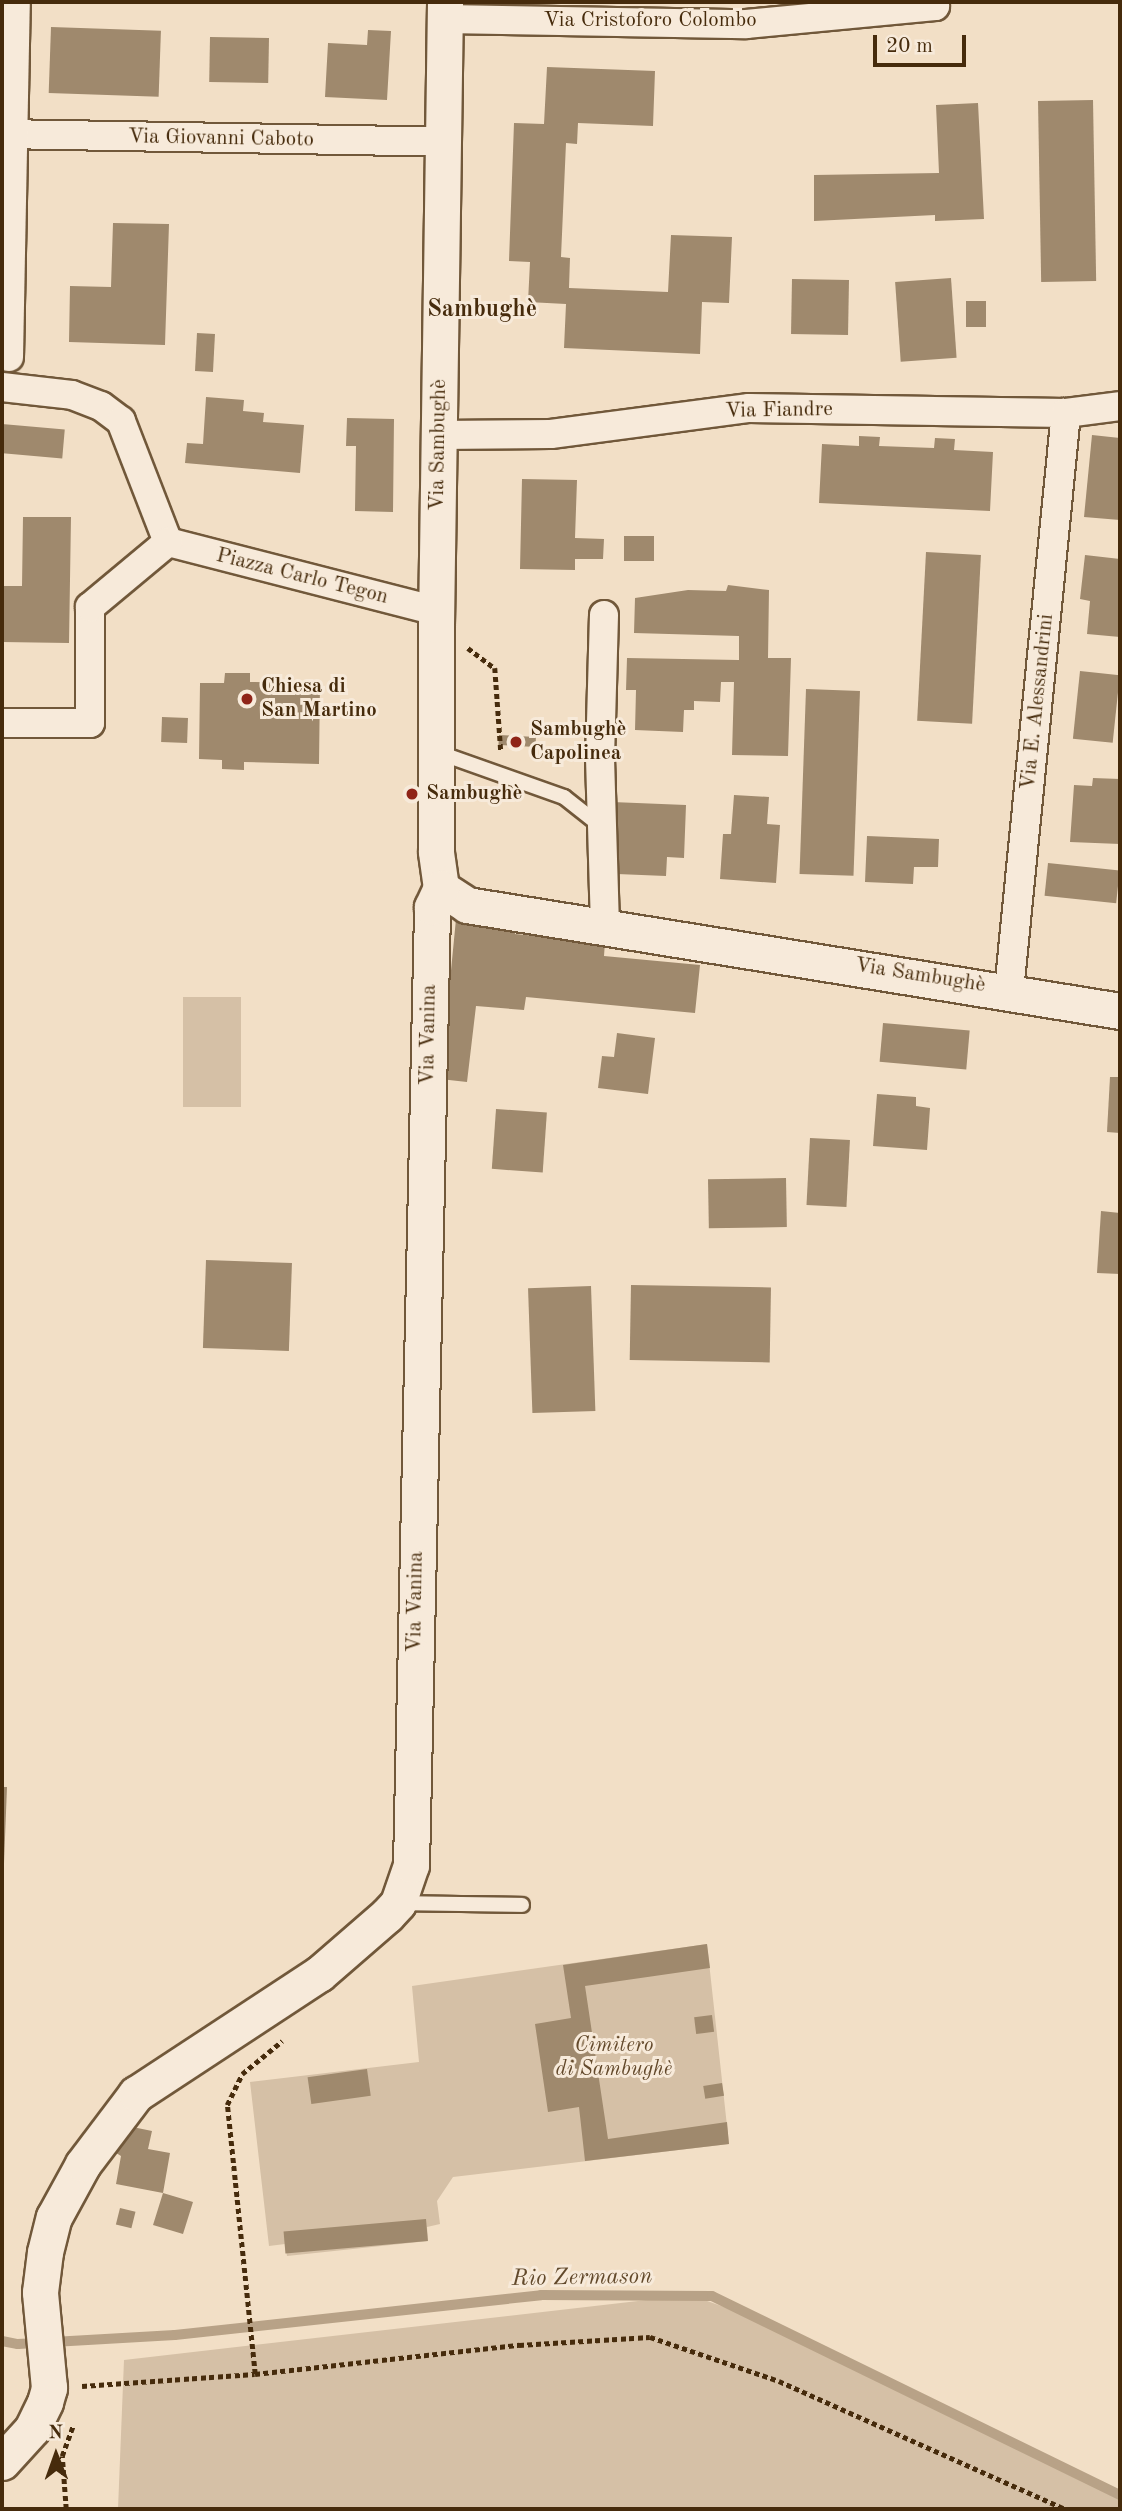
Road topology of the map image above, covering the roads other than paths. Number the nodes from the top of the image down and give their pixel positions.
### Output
1 (16, 2) edge
2 (935, 2) edge
3 (445, 10) edge
4 (7, 134) edge
5 (440, 142) junction
6 (9, 357) dead end
7 (2, 387) edge
8 (1120, 406) edge
9 (1066, 413) junction
10 (439, 435) junction
11 (168, 542) junction
12 (604, 615) dead end
13 (436, 618) junction
14 (2, 723) edge
15 (436, 751) junction
16 (603, 828) junction
17 (440, 888) junction
18 (605, 924) junction
19 (1009, 991) junction
20 (1120, 1011) edge
21 (398, 1903) junction
22 (522, 1905) dead end
23 (2, 2462) edge

1 - 4 street
2 - 3 street, Via Cristoforo Colombo
3 - 5 street, Via Sambughè
4 - 5 street, Via Giovanni Caboto
4 - 6 street
5 - 10 street, Via Sambughè
7 - 11 street
8 - 9 street, Via Fiandre
9 - 10 street, Via Fiandre
9 - 19 street, Via E. Alessandrini
10 - 13 street, Via Sambughè
11 - 13 street, Piazza Carlo Tegon
11 - 14 street
12 - 16 street
13 - 15 street, Via Sambughè
15 - 16 lane
15 - 17 street, Via Sambughè
16 - 18 street
17 - 18 street
17 - 21 street, Via Vanina
18 - 19 street, Via Sambughè
19 - 20 street, Via Sambughè
21 - 22 lane
21 - 23 street, Via Vanina

